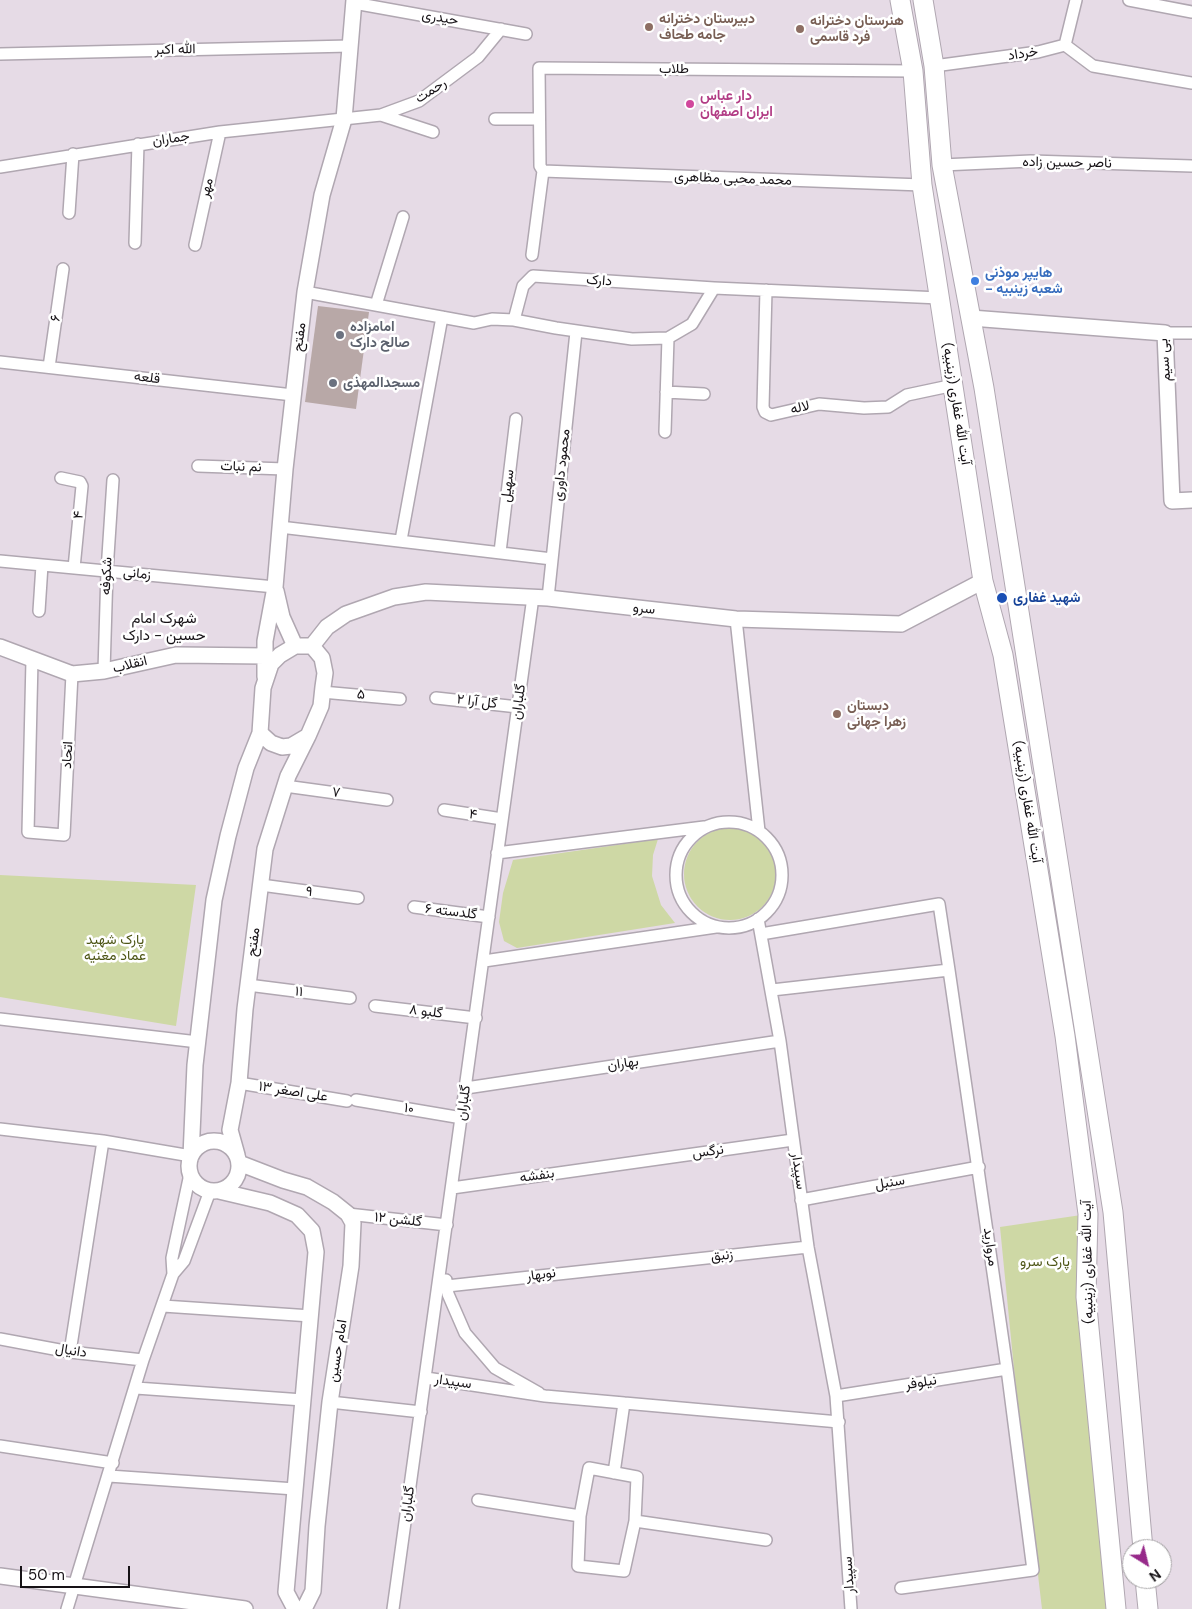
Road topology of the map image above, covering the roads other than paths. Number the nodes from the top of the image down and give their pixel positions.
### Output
1 (900, 0) edge
2 (923, 0) edge
3 (1076, 0) edge
4 (1128, 0) edge
5 (354, 1) edge
6 (1192, 12) edge
7 (501, 29) junction
8 (526, 34) dead end
9 (1065, 45) junction
10 (350, 46) junction
11 (0, 54) edge
12 (934, 66) junction
13 (913, 71) junction
14 (1192, 83) edge
15 (381, 115) junction
16 (495, 119) dead end
17 (539, 119) junction
18 (344, 120) junction
19 (220, 132) junction
20 (433, 132) dead end
21 (918, 134) junction
22 (138, 144) junction
23 (73, 154) junction
24 (942, 165) junction
25 (1192, 166) edge
26 (0, 167) edge
27 (543, 171) junction
28 (922, 185) junction
29 (69, 213) dead end
30 (926, 213) junction
31 (403, 217) dead end
32 (954, 233) junction
33 (135, 243) dead end
34 (195, 244) dead end
35 (532, 255) dead end
36 (62, 270) dead end
37 (714, 288) junction
38 (766, 290) junction
39 (305, 292) junction
40 (940, 298) junction
41 (376, 305) junction
42 (442, 317) junction
43 (971, 318) junction
44 (514, 320) junction
45 (576, 332) junction
46 (1165, 333) junction
47 (1192, 333) edge
48 (668, 338) junction
49 (0, 362) edge
50 (48, 367) junction
51 (954, 385) junction
52 (666, 392) junction
53 (704, 394) dead end
54 (293, 395) junction
55 (516, 419) dead end
56 (665, 432) dead end
57 (198, 466) dead end
58 (285, 469) junction
59 (61, 478) dead end
60 (113, 480) dead end
61 (1192, 500) edge
62 (280, 527) junction
63 (401, 540) junction
64 (500, 552) junction
65 (552, 559) junction
66 (0, 560) edge
67 (42, 565) junction
68 (74, 568) junction
69 (107, 571) junction
70 (983, 581) junction
71 (275, 587) junction
72 (540, 597) junction
73 (39, 611) dead end
74 (736, 619) junction
75 (295, 646) junction
76 (312, 646) junction
77 (0, 647) edge
78 (265, 656) junction
79 (32, 660) junction
80 (104, 671) junction
81 (72, 674) junction
82 (265, 677) junction
83 (322, 692) junction
84 (436, 698) dead end
85 (400, 699) dead end
86 (518, 707) junction
87 (260, 733) junction
88 (308, 736) junction
89 (285, 786) junction
90 (387, 800) dead end
91 (444, 810) dead end
92 (502, 819) junction
93 (710, 826) junction
94 (759, 831) junction
95 (497, 853) junction
96 (260, 885) junction
97 (358, 898) dead end
98 (414, 907) dead end
99 (489, 917) junction
100 (758, 919) junction
101 (716, 927) junction
102 (761, 934) junction
103 (484, 961) junction
104 (949, 970) junction
105 (248, 985) junction
106 (772, 990) junction
107 (350, 998) dead end
108 (375, 1006) dead end
109 (476, 1018) junction
110 (0, 1019) edge
111 (780, 1041) junction
112 (198, 1042) junction
113 (239, 1083) junction
114 (466, 1088) junction
115 (352, 1101) joint
116 (462, 1118) junction
117 (0, 1129) edge
118 (793, 1140) junction
119 (103, 1141) junction
120 (191, 1156) junction
121 (238, 1159) junction
122 (623, 1164) joint
123 (979, 1167) junction
124 (190, 1174) junction
125 (452, 1188) junction
126 (214, 1191) junction
127 (802, 1200) junction
128 (348, 1214) junction
129 (447, 1225) junction
130 (808, 1246) junction
131 (442, 1256) junction
132 (635, 1264) joint
133 (173, 1274) junction
134 (447, 1286) junction
135 (163, 1306) junction
136 (311, 1316) junction
137 (0, 1339) edge
138 (70, 1352) junction
139 (143, 1360) junction
140 (1007, 1369) junction
141 (426, 1378) junction
142 (136, 1388) junction
143 (545, 1396) junction
144 (836, 1396) junction
145 (303, 1400) junction
146 (330, 1402) junction
147 (624, 1403) junction
148 (421, 1412) junction
149 (839, 1422) junction
150 (0, 1446) edge
151 (113, 1463) junction
152 (614, 1473) junction
153 (109, 1476) junction
154 (295, 1489) junction
155 (478, 1500) dead end
156 (580, 1516) junction
157 (635, 1521) junction
158 (1142, 1539) edge
159 (766, 1540) dead end
160 (0, 1576) edge
161 (74, 1586) junction
162 (901, 1588) dead end
163 (1146, 1589) edge
164 (66, 1609) edge
165 (245, 1609) edge
166 (296, 1609) edge
167 (304, 1609) edge
168 (393, 1609) edge
169 (851, 1609) edge
170 (1116, 1609) edge
171 (1148, 1609) edge

1 - 13 main road, آیت الله غفاری (زینبیه)
2 - 12 main road, آیت الله غفاری (زینبیه)
3 - 9 street
4 - 6 street
5 - 7 street, حیدری
5 - 10 street, مفتح
7 - 8 street, حیدری
7 - 15 street, رحمت
9 - 12 street, خرداد
9 - 14 street
10 - 11 street, الله اکبر
10 - 18 street, مفتح
12 - 24 main road, آیت الله غفاری (زینبیه)
13 - 17 street, طلاب
13 - 21 main road, آیت الله غفاری (زینبیه)
15 - 18 street, رحمت
15 - 20 street
16 - 17 street
17 - 27 street, طلاب
18 - 19 street, جماران
18 - 39 street, مفتح
19 - 22 street, جماران
19 - 34 street, مهر
21 - 24 main road
21 - 28 main road, آیت الله غفاری (زینبیه)
22 - 23 street, جماران
22 - 33 street
23 - 26 street, جماران
23 - 29 street
24 - 25 street, ناصر حسین زاده
24 - 32 main road, آیت الله غفاری (زینبیه)
27 - 28 street, محمد محبی مظاهری
27 - 35 street, طلاب
28 - 30 main road, آیت الله غفاری (زینبیه)
30 - 32 main road
30 - 40 main road, آیت الله غفاری (زینبیه)
31 - 41 street
32 - 43 main road, آیت الله غفاری (زینبیه)
36 - 50 street, ۶
37 - 38 street, دارک
37 - 44 street, دارک
37 - 48 street
38 - 40 street, دارک
38 - 51 street, لاله
39 - 41 street
39 - 54 street, مفتح
40 - 51 main road, آیت الله غفاری (زینبیه)
41 - 42 street
42 - 44 street
42 - 63 street
43 - 46 street, بی سیم
43 - 158 main road, آیت الله غفاری (زینبیه)
44 - 45 street
45 - 48 street
45 - 65 street, محمود داوری
46 - 47 street
46 - 61 street, بی سیم
48 - 52 street
49 - 50 street, قلعه
50 - 54 street, قلعه
51 - 70 main road, آیت الله غفاری (زینبیه)
52 - 53 street
52 - 56 street
54 - 58 street, مفتح
55 - 64 street, سهیل
57 - 58 street, نم نبات
58 - 62 street, مفتح
59 - 68 street, ۴
60 - 69 street, شکوفه
62 - 63 street
62 - 71 street, مفتح
63 - 64 street
64 - 65 street
65 - 72 street, محمود داوری
66 - 67 street, زمانی
67 - 68 street, زمانی
67 - 73 street
68 - 69 street, زمانی
69 - 71 street, زمانی
69 - 80 street, شکوفه
70 - 74 street, سرو
70 - 170 main road, آیت الله غفاری (زینبیه)
71 - 75 street
71 - 78 street, مفتح
72 - 74 street, سرو
72 - 76 street, سرو
72 - 86 street, گلباران
74 - 94 street
75 - 76 street
75 - 82 street
76 - 83 street
77 - 79 street, انقلاب
78 - 80 street, انقلاب
78 - 82 street, مفتح
79 - 81 street, انقلاب
79 - 81 street, اتحاد
80 - 81 street, انقلاب
82 - 87 street
83 - 85 street, ۵
83 - 88 street
84 - 86 street, گل آرا ۲
86 - 92 street, گلباران
87 - 88 street
87 - 112 street
88 - 89 street, مفتح
89 - 90 street, ۷
89 - 96 street, مفتح
91 - 92 street, ۴
92 - 95 street, گلباران
93 - 94 street
93 - 95 street
93 - 101 street
94 - 100 street
95 - 99 street, گلباران
96 - 97 street, ۹
96 - 105 street, مفتح
98 - 99 street, گلدسته ۶
99 - 103 street, گلباران
100 - 101 street
100 - 102 street, سپیدار
101 - 103 street
102 - 104 street, مروارید
102 - 106 street, سپیدار
103 - 109 street, گلباران
104 - 106 street
104 - 123 street, مروارید
105 - 107 street, ۱۱
105 - 113 street, مفتح
106 - 111 street, سپیدار
108 - 109 street, گلبو ۸
109 - 114 street, گلباران
110 - 112 street
111 - 114 street, بهاران
111 - 118 street, سپیدار
112 - 120 street
113 - 115 street, علی اصغر ۱۳
113 - 121 street, مفتح
114 - 116 street, گلباران
115 - 116 street, ۱۰
116 - 125 street, گلباران
117 - 119 street
118 - 122 street, نرگس
118 - 127 street, سپیدار
119 - 120 street
119 - 138 street
120 - 121 street
120 - 124 street
121 - 126 street
121 - 128 street
122 - 125 street, بنفشه
123 - 127 street, سنبل
123 - 140 street, مروارید
124 - 126 street
124 - 133 street
125 - 129 street, گلباران
126 - 133 street
126 - 136 street, امام حسین
127 - 130 street, سپیدار
128 - 129 street, گلشن ۱۲
128 - 146 street, امام حسین
129 - 131 street, گلباران
130 - 132 street, زنبق
130 - 144 street, سپیدار
131 - 134 street
131 - 141 street, گلباران
132 - 134 street, نوبهار
133 - 135 street
134 - 143 street
135 - 136 street
135 - 139 street
136 - 145 street, امام حسین
137 - 138 street, دانیال
138 - 139 street, دانیال
139 - 142 street
140 - 144 street, نیلوفر
140 - 162 street, مروارید
141 - 143 street, سپیدار
141 - 148 street, گلباران
142 - 145 street
142 - 151 street
143 - 147 street, سپیدار
144 - 149 street, سپیدار
145 - 154 street, امام حسین
146 - 148 street
146 - 167 street, امام حسین
147 - 149 street, سپیدار
147 - 152 street
148 - 168 street, گلباران
149 - 169 street, سپیدار
150 - 151 street
151 - 153 street
152 - 156 street
152 - 157 street
153 - 154 street
153 - 161 street
154 - 166 street, امام حسین
155 - 156 street
156 - 157 street
157 - 159 street
160 - 161 street
161 - 164 street
161 - 165 street
163 - 171 main road

